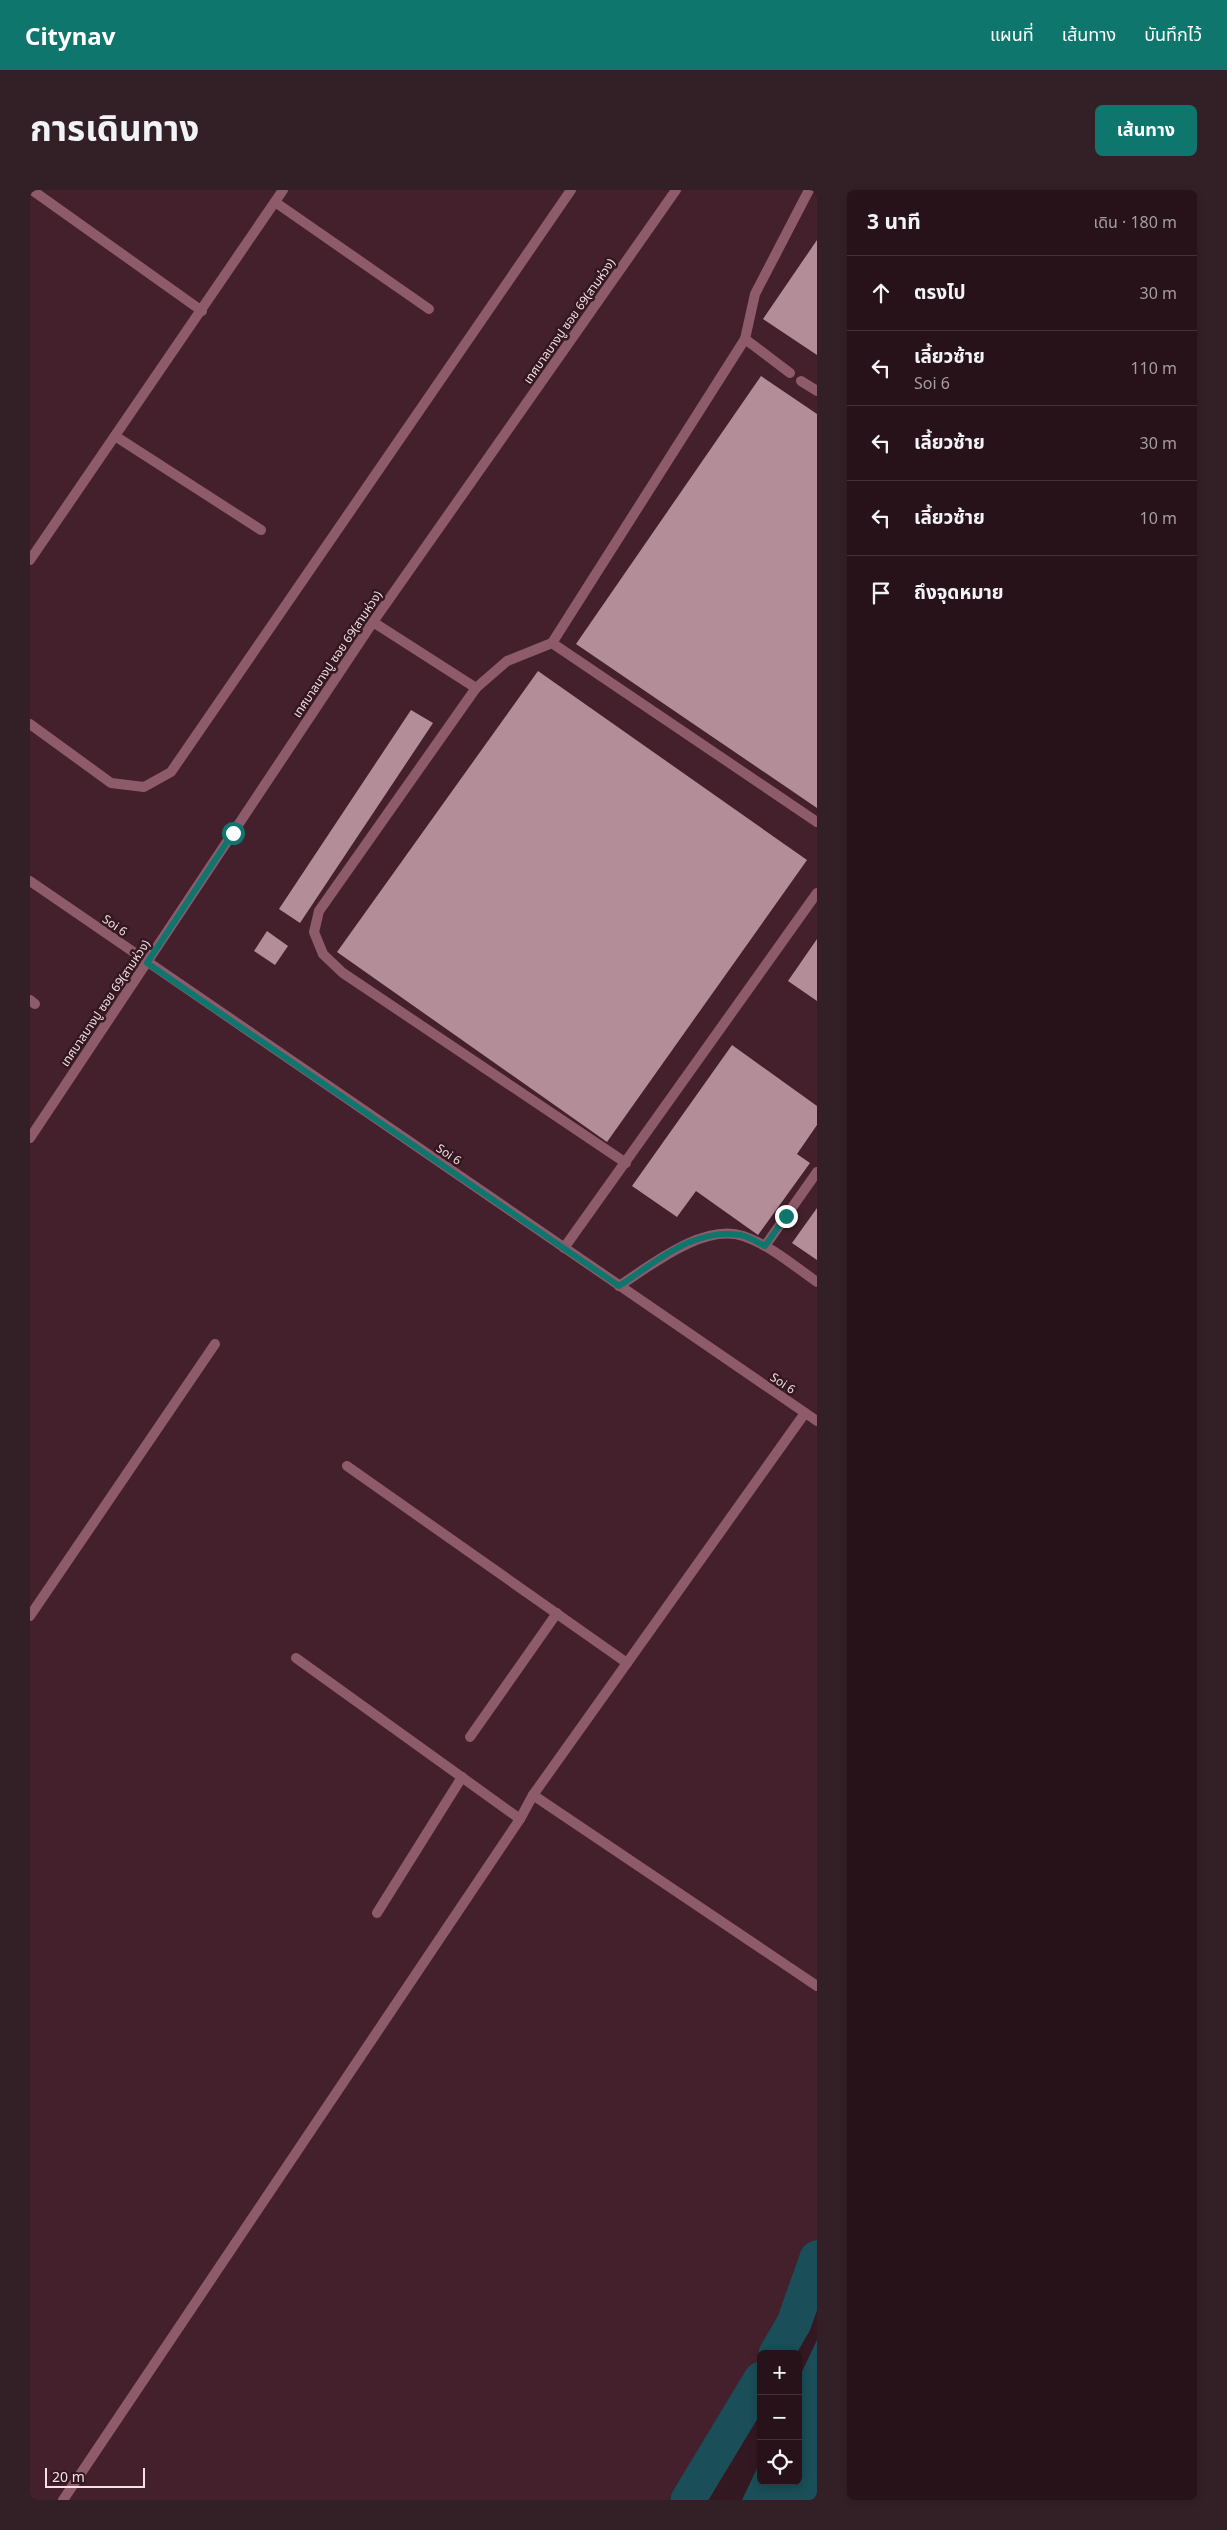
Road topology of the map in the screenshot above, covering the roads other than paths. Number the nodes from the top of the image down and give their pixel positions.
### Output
1 (32, 190) edge
2 (283, 190) edge
3 (571, 190) edge
4 (676, 190) edge
5 (809, 190) edge
6 (275, 202) junction
7 (429, 309) dead end
8 (202, 311) junction
9 (745, 339) junction
10 (790, 373) dead end
11 (801, 380) dead end
12 (817, 391) edge
13 (115, 436) junction
14 (262, 530) dead end
15 (30, 560) edge
16 (373, 622) junction
17 (552, 643) junction
18 (476, 688) junction
19 (30, 724) edge
20 (817, 822) edge
21 (30, 881) edge
22 (817, 893) edge
23 (147, 963) junction
24 (30, 1138) edge
25 (626, 1163) junction
26 (817, 1172) edge
27 (765, 1246) junction
28 (564, 1248) junction
29 (817, 1282) edge
30 (619, 1286) junction
31 (215, 1344) dead end
32 (805, 1413) junction
33 (817, 1421) edge
34 (348, 1466) dead end
35 (557, 1613) junction
36 (30, 1616) edge
37 (296, 1658) dead end
38 (627, 1662) junction
39 (470, 1736) dead end
40 (462, 1777) junction
41 (533, 1794) junction
42 (520, 1819) junction
43 (377, 1913) dead end
44 (817, 1986) edge
45 (63, 2500) edge

1 - 8 street
2 - 6 street
3 - 19 street
4 - 16 street, เทศบาลบางปู ซอย 69(สามห่วง)
5 - 9 street
6 - 7 street
6 - 8 street
8 - 13 street
9 - 10 street
9 - 17 street
11 - 12 street
13 - 14 street
13 - 15 street
16 - 18 street
16 - 23 street, เทศบาลบางปู ซอย 69(สามห่วง)
17 - 18 street
17 - 20 street
18 - 25 street
21 - 23 street, Soi 6
22 - 25 street
23 - 24 street, เทศบาลบางปู ซอย 69(สามห่วง)
23 - 28 street, Soi 6
25 - 28 street
26 - 27 street
27 - 29 street
27 - 30 street
28 - 30 street, Soi 6
30 - 32 street, Soi 6
31 - 36 street
32 - 33 street, Soi 6
32 - 38 street
34 - 35 street
35 - 38 street
35 - 39 street
37 - 40 street
38 - 41 street
40 - 42 street
40 - 43 street
41 - 42 street
41 - 44 street
42 - 45 street

